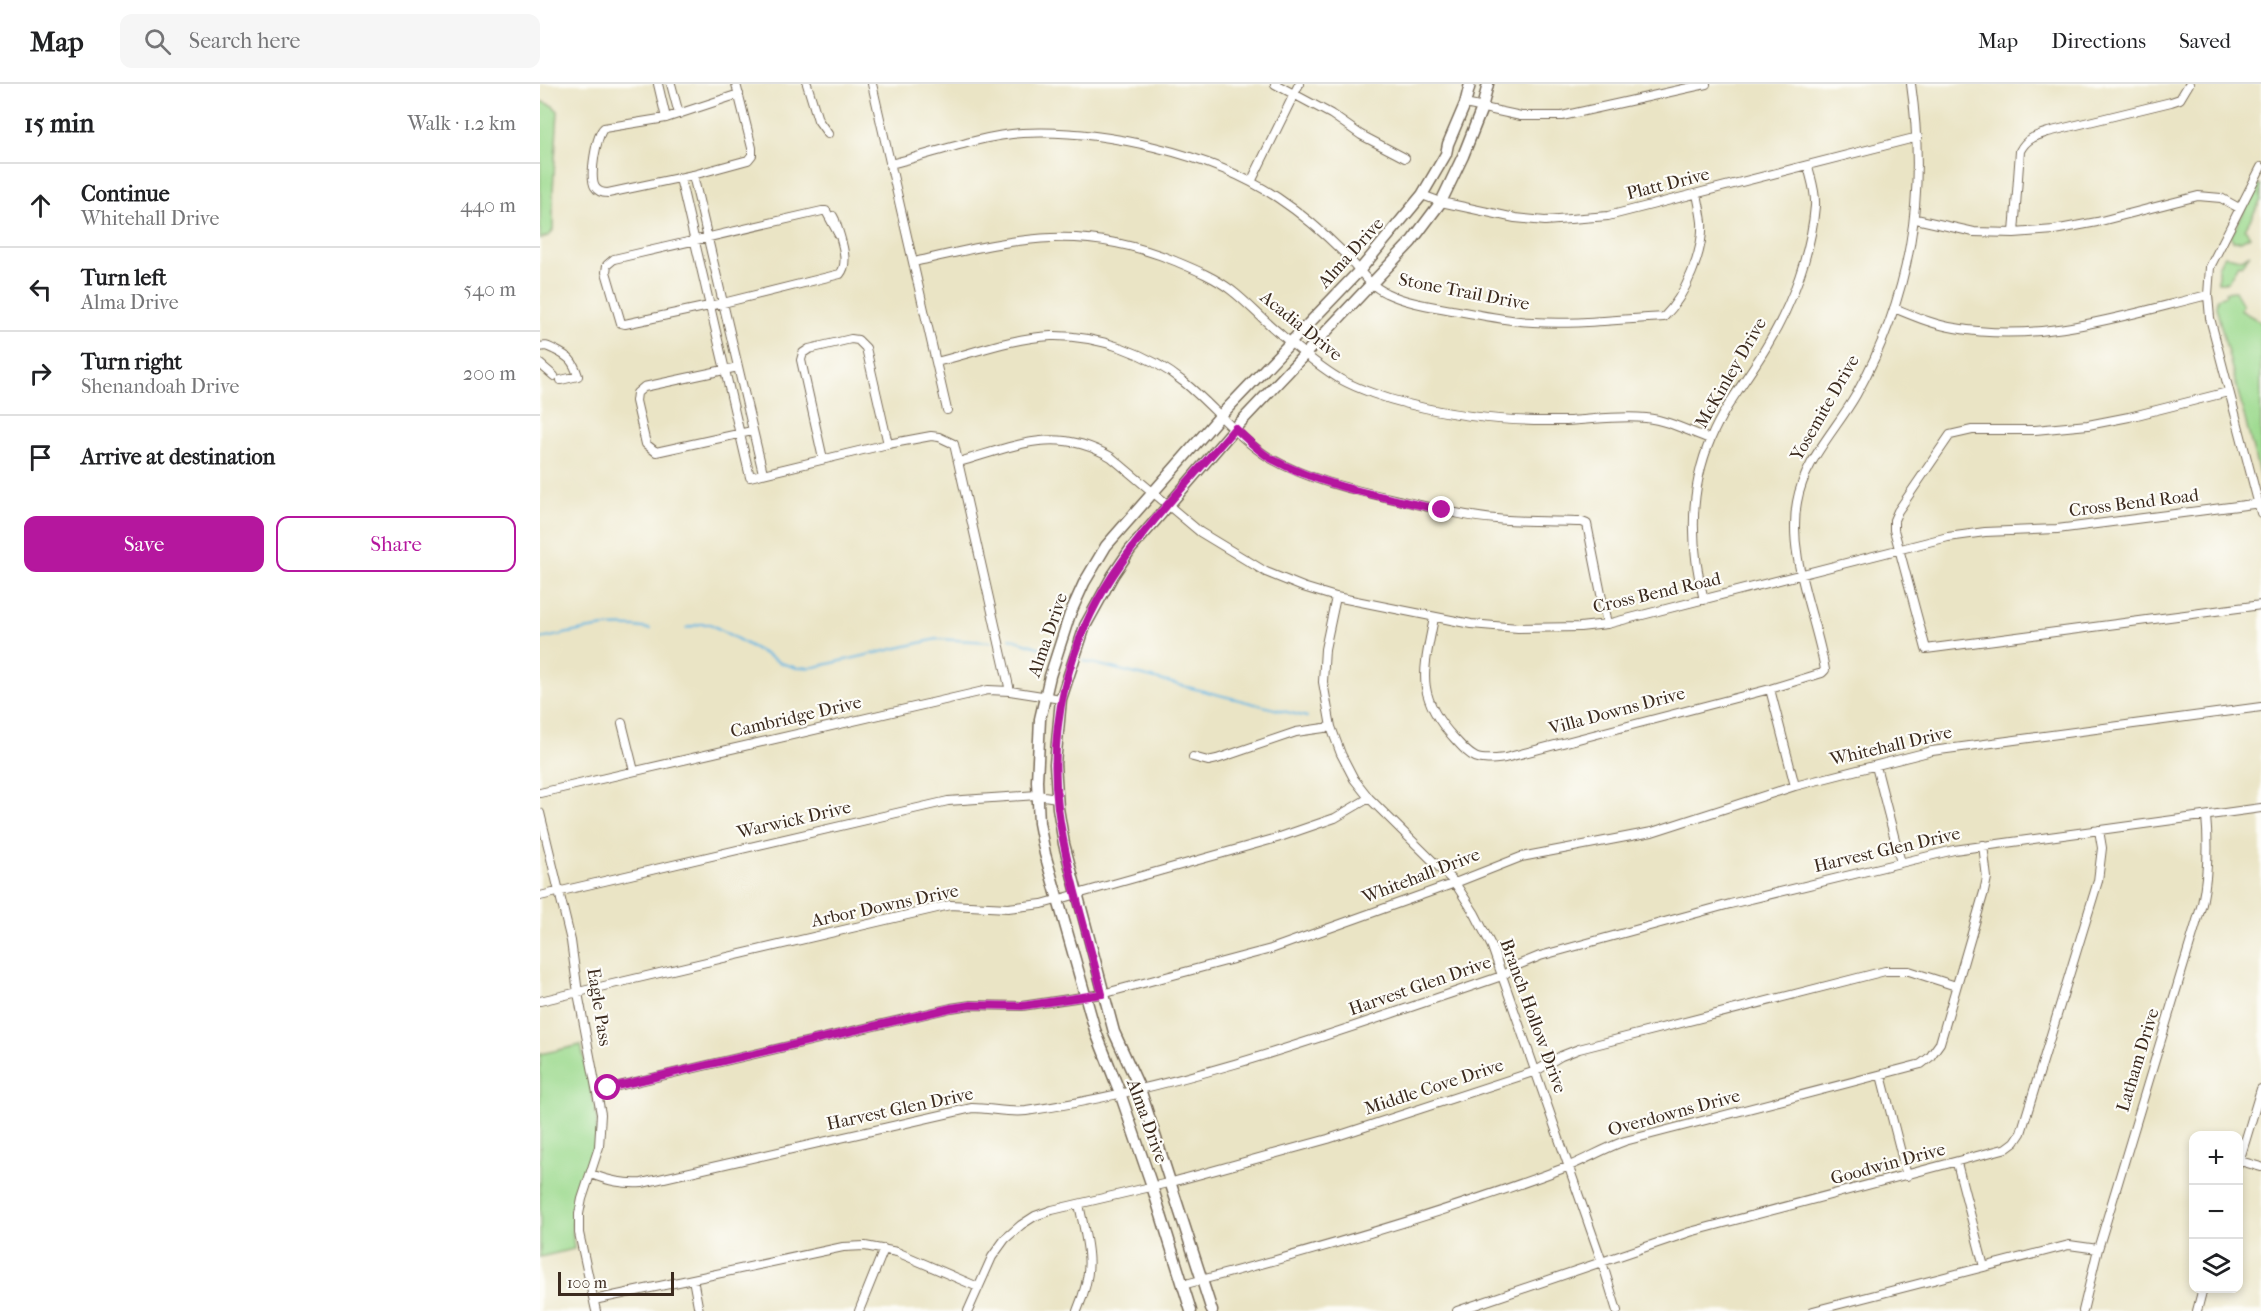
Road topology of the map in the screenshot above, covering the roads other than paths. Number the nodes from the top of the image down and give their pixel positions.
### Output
1 (736, 84) edge
2 (807, 84) edge
3 (872, 84) edge
4 (1275, 84) edge
5 (1299, 84) edge
6 (1470, 84) edge
7 (1488, 84) edge
8 (1706, 84) edge
9 (1911, 84) edge
10 (2189, 84) edge
11 (671, 85) edge
12 (659, 87) edge
13 (1293, 93) junction
14 (739, 94) junction
15 (1465, 104) junction
16 (1482, 108) junction
17 (679, 114) junction
18 (666, 118) junction
19 (828, 134) dead end
20 (1918, 137) junction
21 (1405, 158) dead end
22 (890, 164) junction
23 (1808, 166) junction
24 (2261, 166) edge
25 (693, 174) junction
26 (680, 178) junction
27 (1251, 182) junction
28 (1697, 194) junction
29 (1422, 195) junction
30 (1441, 202) junction
31 (2239, 208) junction
32 (1916, 219) junction
33 (2014, 233) junction
34 (708, 238) junction
35 (695, 242) junction
36 (914, 262) junction
37 (1360, 270) junction
38 (1372, 285) junction
39 (2208, 295) junction
40 (723, 303) junction
41 (710, 306) junction
42 (1894, 308) junction
43 (729, 327) junction
44 (715, 330) junction
45 (1290, 342) junction
46 (540, 346) edge
47 (1305, 354) junction
48 (936, 362) junction
49 (540, 364) edge
50 (738, 367) junction
51 (724, 370) junction
52 (2228, 392) junction
53 (744, 396) junction
54 (731, 399) junction
55 (947, 410) dead end
56 (1221, 415) junction
57 (1235, 428) junction
58 (753, 431) junction
59 (739, 435) junction
60 (1710, 440) junction
61 (888, 444) junction
62 (758, 452) junction
63 (745, 455) junction
64 (823, 459) junction
65 (959, 462) junction
66 (764, 473) junction
67 (1153, 492) junction
68 (1168, 505) junction
69 (2260, 507) edge
70 (1899, 549) junction
71 (1802, 574) junction
72 (1336, 597) junction
73 (1704, 600) junction
74 (2261, 605) edge
75 (1434, 618) junction
76 (1606, 624) junction
77 (1770, 689) junction
78 (1010, 691) junction
79 (1046, 695) junction
80 (1061, 699) junction
81 (2261, 707) edge
82 (622, 723) dead end
83 (1331, 727) junction
84 (1193, 757) dead end
85 (1876, 766) junction
86 (634, 771) junction
87 (1795, 786) junction
88 (540, 793) edge
89 (1036, 795) junction
90 (1057, 798) junction
91 (1369, 798) junction
92 (2261, 808) edge
93 (540, 813) edge
94 (2206, 816) junction
95 (2099, 830) junction
96 (1983, 845) junction
97 (1901, 863) junction
98 (1455, 883) junction
99 (558, 892) junction
100 (1077, 894) junction
101 (540, 896) edge
102 (1058, 898) junction
103 (1502, 976) junction
104 (1956, 986) junction
105 (578, 993) junction
106 (1102, 994) junction
107 (1086, 998) junction
108 (540, 1001) edge
109 (1536, 1071) junction
110 (1881, 1075) junction
111 (1140, 1089) junction
112 (2261, 1089) edge
113 (597, 1091) junction
114 (1120, 1093) junction
115 (2243, 1150) edge
116 (1957, 1163) junction
117 (2243, 1164) edge
118 (1569, 1166) junction
119 (2261, 1167) edge
120 (591, 1174) junction
121 (1907, 1176) junction
122 (1172, 1182) junction
123 (1152, 1186) junction
124 (1078, 1204) junction
125 (884, 1249) junction
126 (2098, 1249) junction
127 (1602, 1262) junction
128 (1984, 1267) junction
129 (693, 1279) junction
130 (1203, 1280) junction
131 (1182, 1286) junction
132 (978, 1287) junction
133 (2202, 1293) edge
134 (594, 1300) junction
135 (596, 1311) edge
136 (699, 1311) edge
137 (859, 1311) edge
138 (968, 1311) edge
139 (1077, 1311) edge
140 (1191, 1311) edge
141 (1212, 1311) edge
142 (1457, 1311) edge
143 (1617, 1311) edge
144 (1813, 1311) edge
145 (2083, 1311) edge
146 (2197, 1311) edge

1 - 14 street
2 - 19 street
3 - 22 street
4 - 13 street
5 - 13 street
6 - 15 main road, Alma Drive
7 - 16 main road, Alma Drive
8 - 16 street
9 - 20 street, Yosemite Drive
10 - 33 street
11 - 12 street
11 - 17 street
12 - 18 street
13 - 21 street
13 - 27 street
14 - 17 street
14 - 25 street
15 - 16 street
15 - 29 main road, Alma Drive
16 - 30 main road, Alma Drive
17 - 18 street
18 - 26 street
20 - 23 street, Platt Drive
20 - 32 street, Yosemite Drive
22 - 27 street, Stone Trail Drive
22 - 36 street
23 - 28 street, Platt Drive
23 - 60 street, McKinley Drive
24 - 31 street
25 - 26 street
25 - 34 street
26 - 35 street
27 - 37 street, Stone Trail Drive
28 - 30 street, Platt Drive
28 - 38 street, Stone Trail Drive
29 - 30 street, Platt Drive
29 - 37 main road, Alma Drive
30 - 38 main road, Alma Drive
31 - 33 street
31 - 39 street
32 - 33 street
32 - 42 street, Yosemite Drive
34 - 35 street
34 - 40 street
34 - 40 street
35 - 41 street
35 - 41 street
36 - 45 street, Acadia Drive
36 - 48 street
37 - 38 street, Stone Trail Drive
37 - 45 main road, Alma Drive
38 - 47 main road, Alma Drive
39 - 42 street
39 - 52 street
40 - 41 street
40 - 43 street
41 - 44 street
42 - 71 street, Yosemite Drive
43 - 44 street
43 - 50 street
44 - 51 street
45 - 47 street, Acadia Drive
45 - 56 main road, Alma Drive
46 - 49 street
47 - 57 main road, Alma Drive
47 - 60 street, Acadia Drive
48 - 55 street
48 - 56 street
50 - 51 street
50 - 53 street
51 - 54 street
51 - 59 street
52 - 69 street
52 - 70 street
53 - 54 street
53 - 58 street
54 - 59 street
56 - 57 street
56 - 67 main road, Alma Drive
57 - 68 main road, Alma Drive
57 - 76 street
58 - 59 street
58 - 62 street
59 - 63 street
60 - 73 street, McKinley Drive
61 - 64 street
61 - 64 street
61 - 65 street
62 - 63 street
62 - 66 street
63 - 66 street
64 - 66 street
65 - 67 street, Cross Bend Road
65 - 78 street
67 - 68 street, Cross Bend Road
67 - 79 main road, Alma Drive
68 - 72 street, Cross Bend Road
68 - 80 main road, Alma Drive
69 - 70 street, Cross Bend Road
70 - 71 street, Cross Bend Road
70 - 74 street
71 - 73 street, Cross Bend Road
71 - 77 street, Villa Downs Drive
72 - 75 street, Cross Bend Road
72 - 83 street, Branch Hollow Drive
73 - 76 street, Cross Bend Road
75 - 76 street, Cross Bend Road
75 - 77 street, Villa Downs Drive
77 - 87 street
78 - 79 street, Cambridge Drive
78 - 86 street, Cambridge Drive
79 - 80 street, Cambridge Drive
79 - 89 main road, Alma Drive
80 - 90 main road, Alma Drive
81 - 85 street, Whitehall Drive
82 - 86 street
83 - 84 street
83 - 91 street, Branch Hollow Drive
85 - 87 street, Whitehall Drive
85 - 97 street
86 - 88 street, Cambridge Drive
87 - 98 street, Whitehall Drive
89 - 90 street, Warwick Drive
89 - 99 street, Warwick Drive
89 - 102 main road, Alma Drive
90 - 100 main road, Alma Drive
91 - 98 street, Branch Hollow Drive
91 - 100 street, Arbor Downs Drive
92 - 94 street, Harvest Glen Drive
93 - 99 street, Eagle Pass
94 - 95 street, Harvest Glen Drive
94 - 126 street, Latham Drive
95 - 96 street, Harvest Glen Drive
95 - 116 street, Goodwin Drive
96 - 97 street, Harvest Glen Drive
96 - 104 street, Overdowns Drive
97 - 103 street, Harvest Glen Drive
98 - 103 street, Branch Hollow Drive
98 - 106 street, Whitehall Drive
99 - 101 street, Warwick Drive
99 - 105 street, Eagle Pass
100 - 102 street, Arbor Downs Drive
100 - 106 main road, Alma Drive
102 - 105 street, Arbor Downs Drive
102 - 107 main road, Alma Drive
103 - 109 street, Branch Hollow Drive
103 - 111 street, Harvest Glen Drive
104 - 109 street, Middle Cove Drive
104 - 110 street, Overdowns Drive
105 - 108 street, Arbor Downs Drive
105 - 113 street, Eagle Pass
106 - 107 street, Whitehall Drive
106 - 111 main road, Alma Drive
107 - 113 street, Whitehall Drive
107 - 114 main road, Alma Drive
109 - 118 street, Branch Hollow Drive
109 - 122 street, Middle Cove Drive
110 - 118 street, Overdowns Drive
110 - 121 street
111 - 114 street, Harvest Glen Drive
111 - 122 main road, Alma Drive
112 - 115 street
113 - 120 street, Eagle Pass
114 - 120 street, Harvest Glen Drive
114 - 123 main road, Alma Drive
116 - 121 street, Goodwin Drive
116 - 128 street
117 - 119 street
118 - 127 street, Branch Hollow Drive
118 - 130 street, Overdowns Drive
120 - 134 street, Eagle Pass
121 - 127 street, Goodwin Drive
122 - 123 street, Middle Cove Drive
122 - 130 main road, Alma Drive
123 - 124 street, Middle Cove Drive
123 - 131 main road, Alma Drive
124 - 132 street, Middle Cove Drive
124 - 139 street
125 - 129 street
125 - 132 street
125 - 137 street
126 - 128 street
126 - 145 street, Latham Drive
127 - 142 street, Goodwin Drive
127 - 143 street, Branch Hollow Drive
128 - 144 street
129 - 134 street
129 - 136 street
130 - 131 street, Overdowns Drive
130 - 141 main road, Alma Drive
131 - 140 main road, Alma Drive
132 - 138 street, Middle Cove Drive
133 - 146 street
134 - 135 street, Eagle Pass

